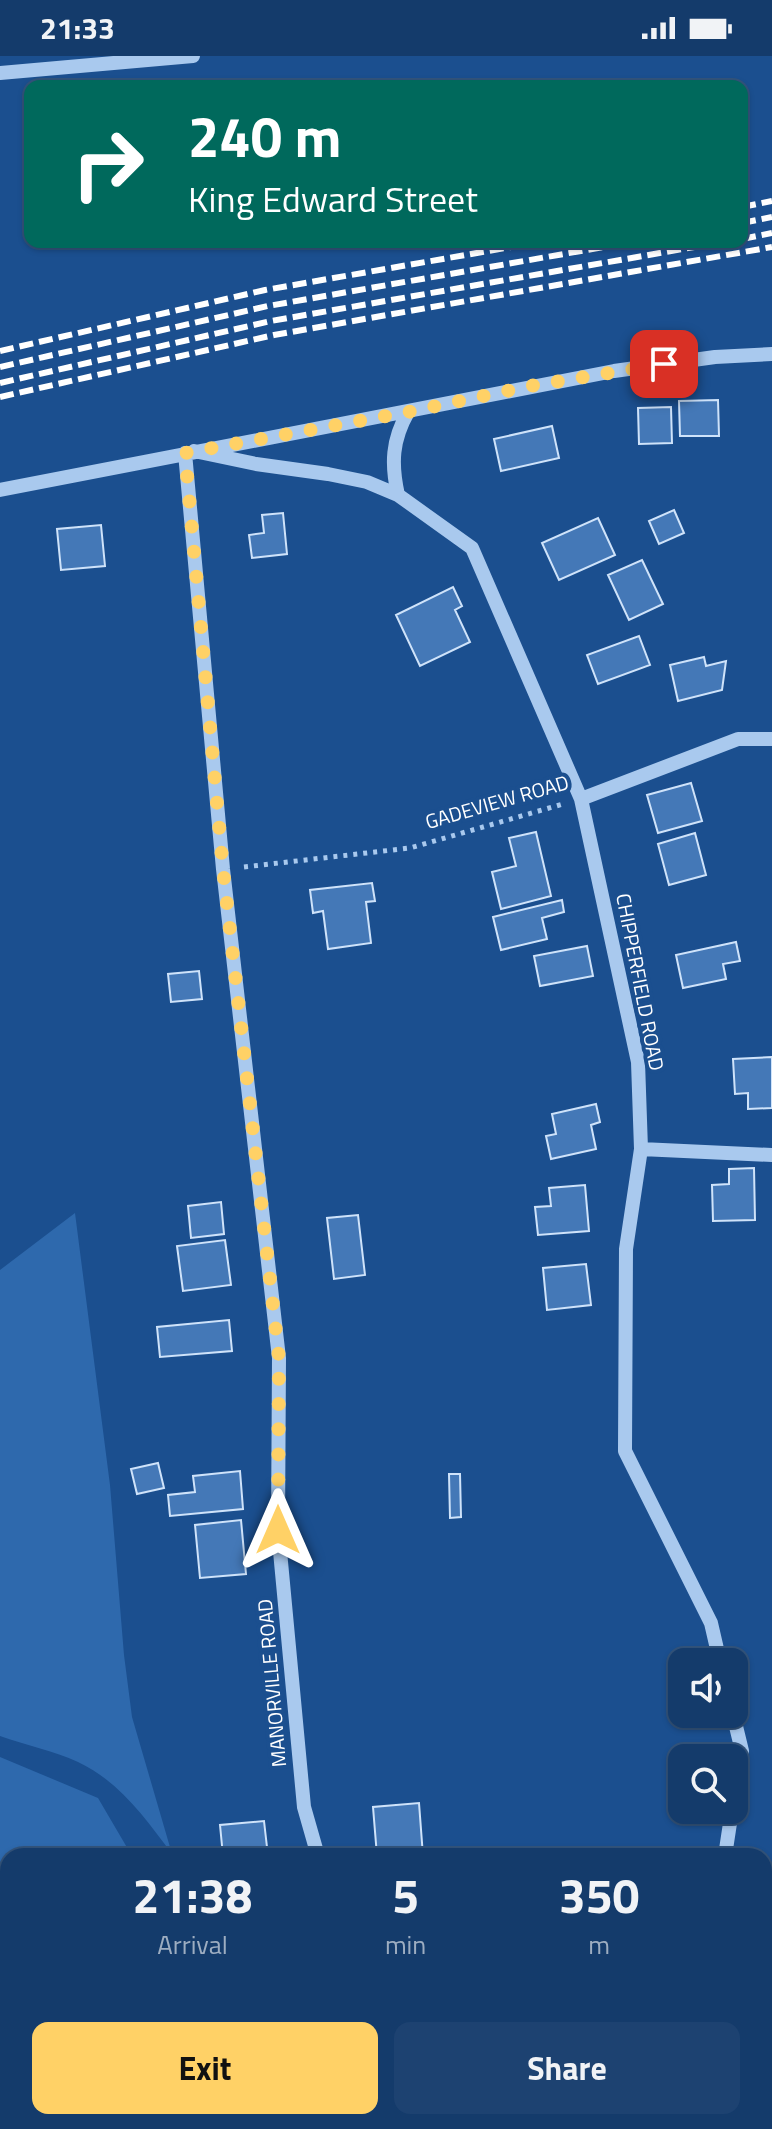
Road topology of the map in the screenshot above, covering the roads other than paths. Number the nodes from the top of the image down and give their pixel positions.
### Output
1 (193, 56) edge
2 (0, 73) edge
3 (772, 354) edge
4 (408, 412) junction
5 (190, 452) junction
6 (0, 490) edge
7 (398, 495) junction
8 (772, 739) edge
9 (581, 799) junction
10 (641, 1149) junction
11 (772, 1155) edge
12 (717, 1648) edge
13 (730, 1824) edge
14 (316, 1848) edge
15 (726, 1848) edge

1 - 2 street
3 - 4 street
4 - 5 street
4 - 7 street
5 - 6 street
5 - 7 street, CHIPPERFIELD ROAD
5 - 14 street, MANORVILLE ROAD
7 - 9 street, CHIPPERFIELD ROAD
8 - 9 street, GADEVIEW ROAD
9 - 10 street, CHIPPERFIELD ROAD
10 - 11 street
10 - 12 street, CHIPPERFIELD ROAD
13 - 15 street

